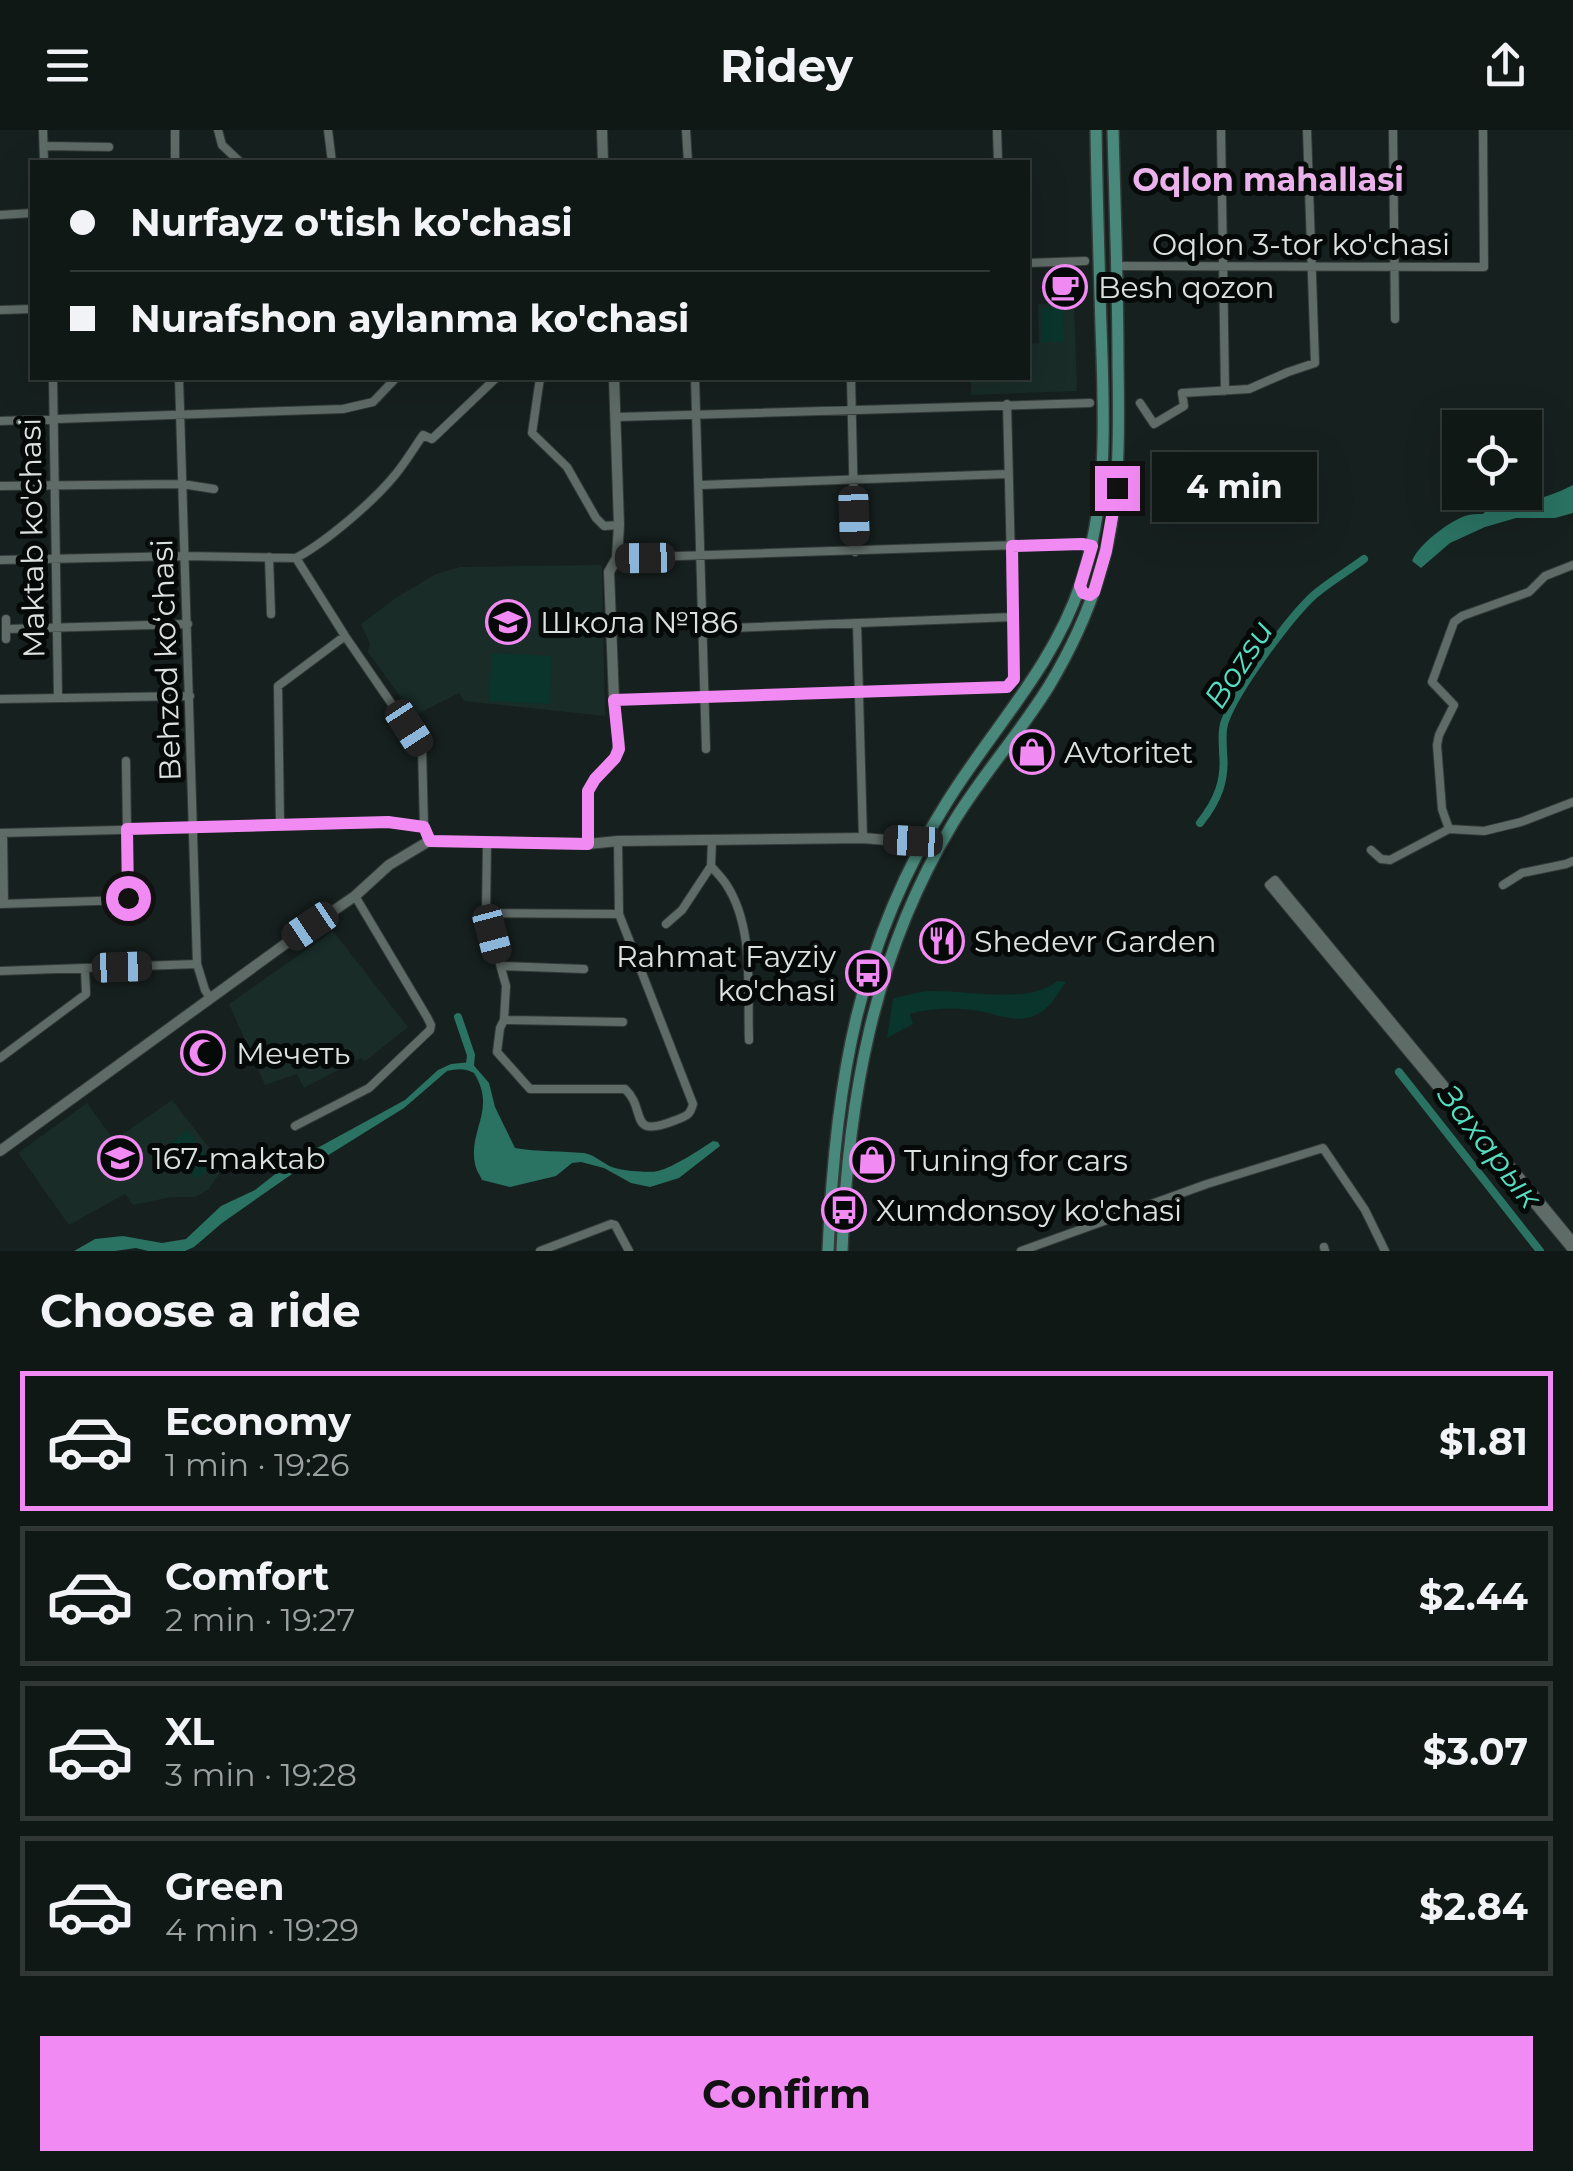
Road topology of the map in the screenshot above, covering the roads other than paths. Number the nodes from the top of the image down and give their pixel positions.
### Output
1 (43, 130) edge
2 (176, 130) edge
3 (218, 130) edge
4 (328, 130) edge
5 (602, 130) edge
6 (686, 130) edge
7 (997, 130) edge
8 (1096, 130) edge
9 (1113, 130) edge
10 (1220, 130) edge
11 (1307, 130) edge
12 (1394, 130) edge
13 (1483, 130) edge
14 (44, 146) junction
15 (109, 147) dead end
16 (44, 160) edge
17 (175, 160) edge
18 (238, 160) edge
19 (332, 160) edge
20 (603, 160) edge
21 (688, 160) edge
22 (998, 160) edge
23 (30, 214) edge
24 (0, 215) edge
25 (1085, 261) dead end
26 (1030, 263) edge
27 (1118, 266) junction
28 (1223, 266) junction
29 (1310, 266) junction
30 (1395, 266) junction
31 (0, 310) edge
32 (30, 310) edge
33 (1396, 319) dead end
34 (53, 380) edge
35 (179, 380) edge
36 (392, 380) edge
37 (494, 380) edge
38 (540, 380) edge
39 (614, 380) edge
40 (694, 380) edge
41 (851, 380) edge
42 (1225, 391) junction
43 (1090, 403) dead end
44 (1140, 403) dead end
45 (1006, 404) junction
46 (852, 409) junction
47 (696, 413) junction
48 (180, 416) junction
49 (617, 417) junction
50 (52, 420) junction
51 (0, 421) edge
52 (1008, 474) junction
53 (853, 480) junction
54 (182, 484) junction
55 (699, 484) junction
56 (53, 485) junction
57 (0, 486) edge
58 (214, 488) dead end
59 (618, 526) junction
60 (1012, 546) junction
61 (1092, 546) junction
62 (855, 552) junction
63 (184, 556) junction
64 (701, 556) junction
65 (54, 557) junction
66 (269, 557) junction
67 (296, 558) junction
68 (617, 558) junction
69 (0, 560) edge
70 (1573, 566) edge
71 (1080, 586) junction
72 (1094, 592) junction
73 (271, 614) dead end
74 (1012, 617) junction
75 (188, 624) junction
76 (858, 624) junction
77 (56, 627) junction
78 (703, 629) junction
79 (345, 636) junction
80 (6, 639) dead end
81 (1048, 658) junction
82 (1061, 666) junction
83 (859, 692) junction
84 (190, 696) junction
85 (58, 698) junction
86 (705, 698) junction
87 (0, 699) edge
88 (614, 700) junction
89 (706, 749) dead end
90 (126, 761) dead end
91 (1573, 802) edge
92 (280, 824) junction
93 (194, 827) junction
94 (424, 827) junction
95 (127, 829) junction
96 (1449, 830) junction
97 (2, 833) edge
98 (864, 838) junction
99 (618, 840) junction
100 (712, 840) junction
101 (430, 841) junction
102 (487, 843) junction
103 (923, 843) junction
104 (588, 844) junction
105 (1370, 850) dead end
106 (1573, 861) edge
107 (710, 866) junction
108 (1503, 885) dead end
109 (355, 896) junction
110 (2, 904) edge
111 (486, 913) junction
112 (620, 914) junction
113 (666, 924) dead end
114 (197, 964) junction
115 (502, 966) junction
116 (84, 968) junction
117 (584, 968) dead end
118 (0, 970) edge
119 (861, 993) junction
120 (210, 998) junction
121 (877, 998) junction
122 (504, 1020) junction
123 (623, 1022) dead end
124 (750, 1040) dead end
125 (0, 1058) edge
126 (296, 1126) dead end
127 (0, 1151) edge
128 (832, 1162) junction
129 (846, 1162) junction
130 (1573, 1241) edge
131 (1381, 1250) edge
132 (540, 1251) edge
133 (629, 1251) edge
134 (828, 1251) edge
135 (842, 1251) edge
136 (1021, 1251) edge
137 (1573, 1251) edge

1 - 14 street
2 - 17 street
3 - 18 street
4 - 19 street
5 - 20 street
6 - 21 street
7 - 22 street
8 - 61 main road
9 - 27 main road
10 - 28 street
11 - 29 street
12 - 30 street
13 - 30 street, Oqlon 3-tor ko'chasi
14 - 15 street
14 - 16 street
23 - 24 street
25 - 26 street
27 - 28 street, Oqlon 3-tor ko'chasi
27 - 72 main road
28 - 29 street, Oqlon 3-tor ko'chasi
28 - 42 street
29 - 30 street, Oqlon 3-tor ko'chasi
29 - 42 street
30 - 33 street
31 - 32 street
34 - 50 street, Maktab ko'chasi
35 - 48 street, Behzod ko‘chasi
36 - 48 street
37 - 67 street
38 - 59 street
39 - 49 street
40 - 47 street
41 - 46 street
42 - 44 street
43 - 45 street
45 - 46 street
45 - 52 street
46 - 47 street
46 - 53 street
47 - 49 street
47 - 55 street
48 - 50 street
48 - 54 street, Behzod ko‘chasi
49 - 59 street
50 - 51 street
50 - 56 street, Maktab ko'chasi
52 - 53 street
52 - 60 street
53 - 55 street
53 - 62 street
54 - 56 street
54 - 58 street
54 - 63 street, Behzod ko‘chasi
55 - 64 street
56 - 57 street
56 - 65 street, Maktab ko'chasi
59 - 68 street
60 - 61 street
60 - 62 street
60 - 74 street
61 - 71 main road
62 - 64 street
63 - 65 street
63 - 66 street
63 - 75 street, Behzod ko‘chasi
64 - 68 street
64 - 78 street
65 - 69 street
65 - 77 street, Maktab ko'chasi
66 - 67 street
66 - 73 street
67 - 79 street
68 - 88 street
70 - 96 street
71 - 72 main road
71 - 81 main road
72 - 82 main road
74 - 76 street
74 - 83 street
75 - 77 street
75 - 84 street, Behzod ko‘chasi
76 - 78 street
76 - 83 street
77 - 80 street
77 - 85 street, Maktab ko'chasi
78 - 86 street
79 - 92 street
79 - 94 street
81 - 82 main road
81 - 103 main road
82 - 121 main road
83 - 86 street
83 - 98 street
84 - 85 street
84 - 93 street, Behzod ko‘chasi
85 - 87 street
86 - 88 street
86 - 89 street
88 - 104 street
90 - 95 street
91 - 96 street
92 - 93 street
92 - 94 street
93 - 95 street
93 - 114 street, Behzod ko‘chasi
94 - 101 street
95 - 97 street
95 - 110 street
96 - 105 street
97 - 110 street
98 - 100 street
98 - 103 street
99 - 100 street
99 - 104 street
99 - 112 street
100 - 107 street
101 - 102 street
101 - 109 street
102 - 104 street
102 - 111 street
103 - 119 main road
106 - 108 street
107 - 113 street
107 - 124 street
109 - 120 street
109 - 126 street
111 - 112 street
111 - 115 street
112 - 122 street
114 - 116 street
114 - 120 street, Behzod ko‘chasi
115 - 117 street
115 - 122 street
116 - 118 street
116 - 125 street
119 - 121 main road
119 - 128 main road
120 - 127 street
121 - 129 main road
122 - 123 street
128 - 129 main road
128 - 134 main road
129 - 135 main road
130 - 137 street
131 - 136 street
132 - 133 street

